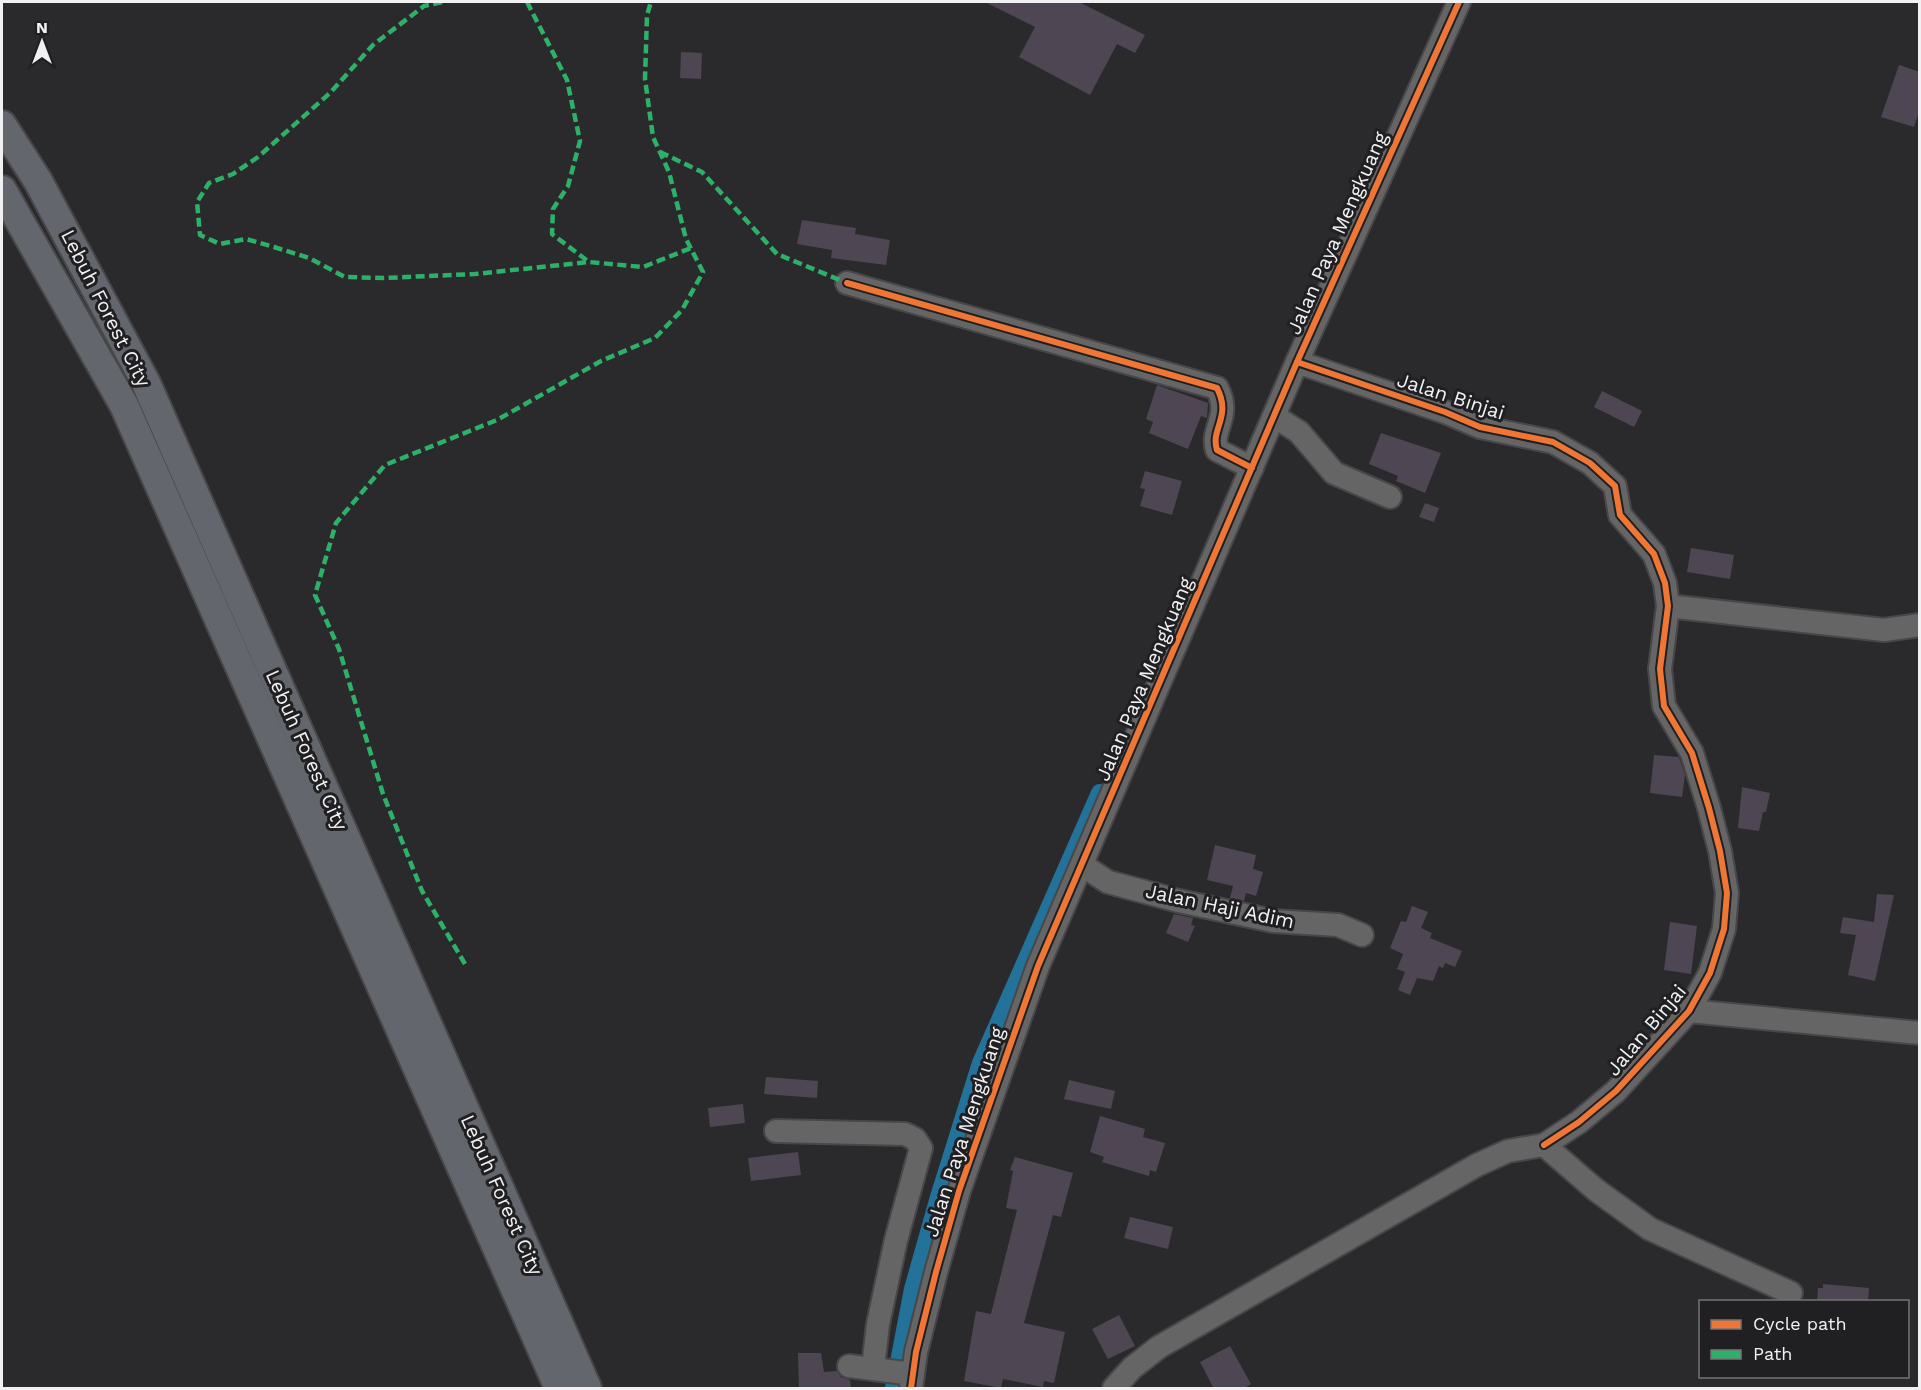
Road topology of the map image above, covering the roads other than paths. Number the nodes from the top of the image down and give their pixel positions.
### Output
1 (1459, 2) edge
2 (2, 125) edge
3 (2, 190) edge
4 (847, 283) dead end
5 (1298, 362) junction
6 (1274, 416) junction
7 (1252, 468) junction
8 (1390, 497) dead end
9 (1668, 606) junction
10 (1920, 625) edge
11 (1082, 865) junction
12 (1362, 935) dead end
13 (1689, 1011) junction
14 (1920, 1033) edge
15 (776, 1131) dead end
16 (1544, 1145) junction
17 (1791, 1293) dead end
18 (849, 1366) dead end
19 (873, 1368) junction
20 (912, 1381) edge
21 (559, 1389) edge
22 (587, 1389) edge
23 (1114, 1389) edge

1 - 5 street, Jalan Paya Mengkuang
2 - 22 main road, Lebuh Forest City
3 - 21 main road, Lebuh Forest City
4 - 7 street
5 - 6 street, Jalan Paya Mengkuang
5 - 9 street, Jalan Binjai
6 - 7 street, Jalan Paya Mengkuang
6 - 8 street
7 - 11 street, Jalan Paya Mengkuang
9 - 10 street
9 - 13 street, Jalan Binjai
11 - 12 street, Jalan Haji Adim
11 - 20 street, Jalan Paya Mengkuang
13 - 14 street
13 - 16 street, Jalan Binjai
15 - 19 street
16 - 17 street
16 - 23 street
18 - 19 street
19 - 20 street

